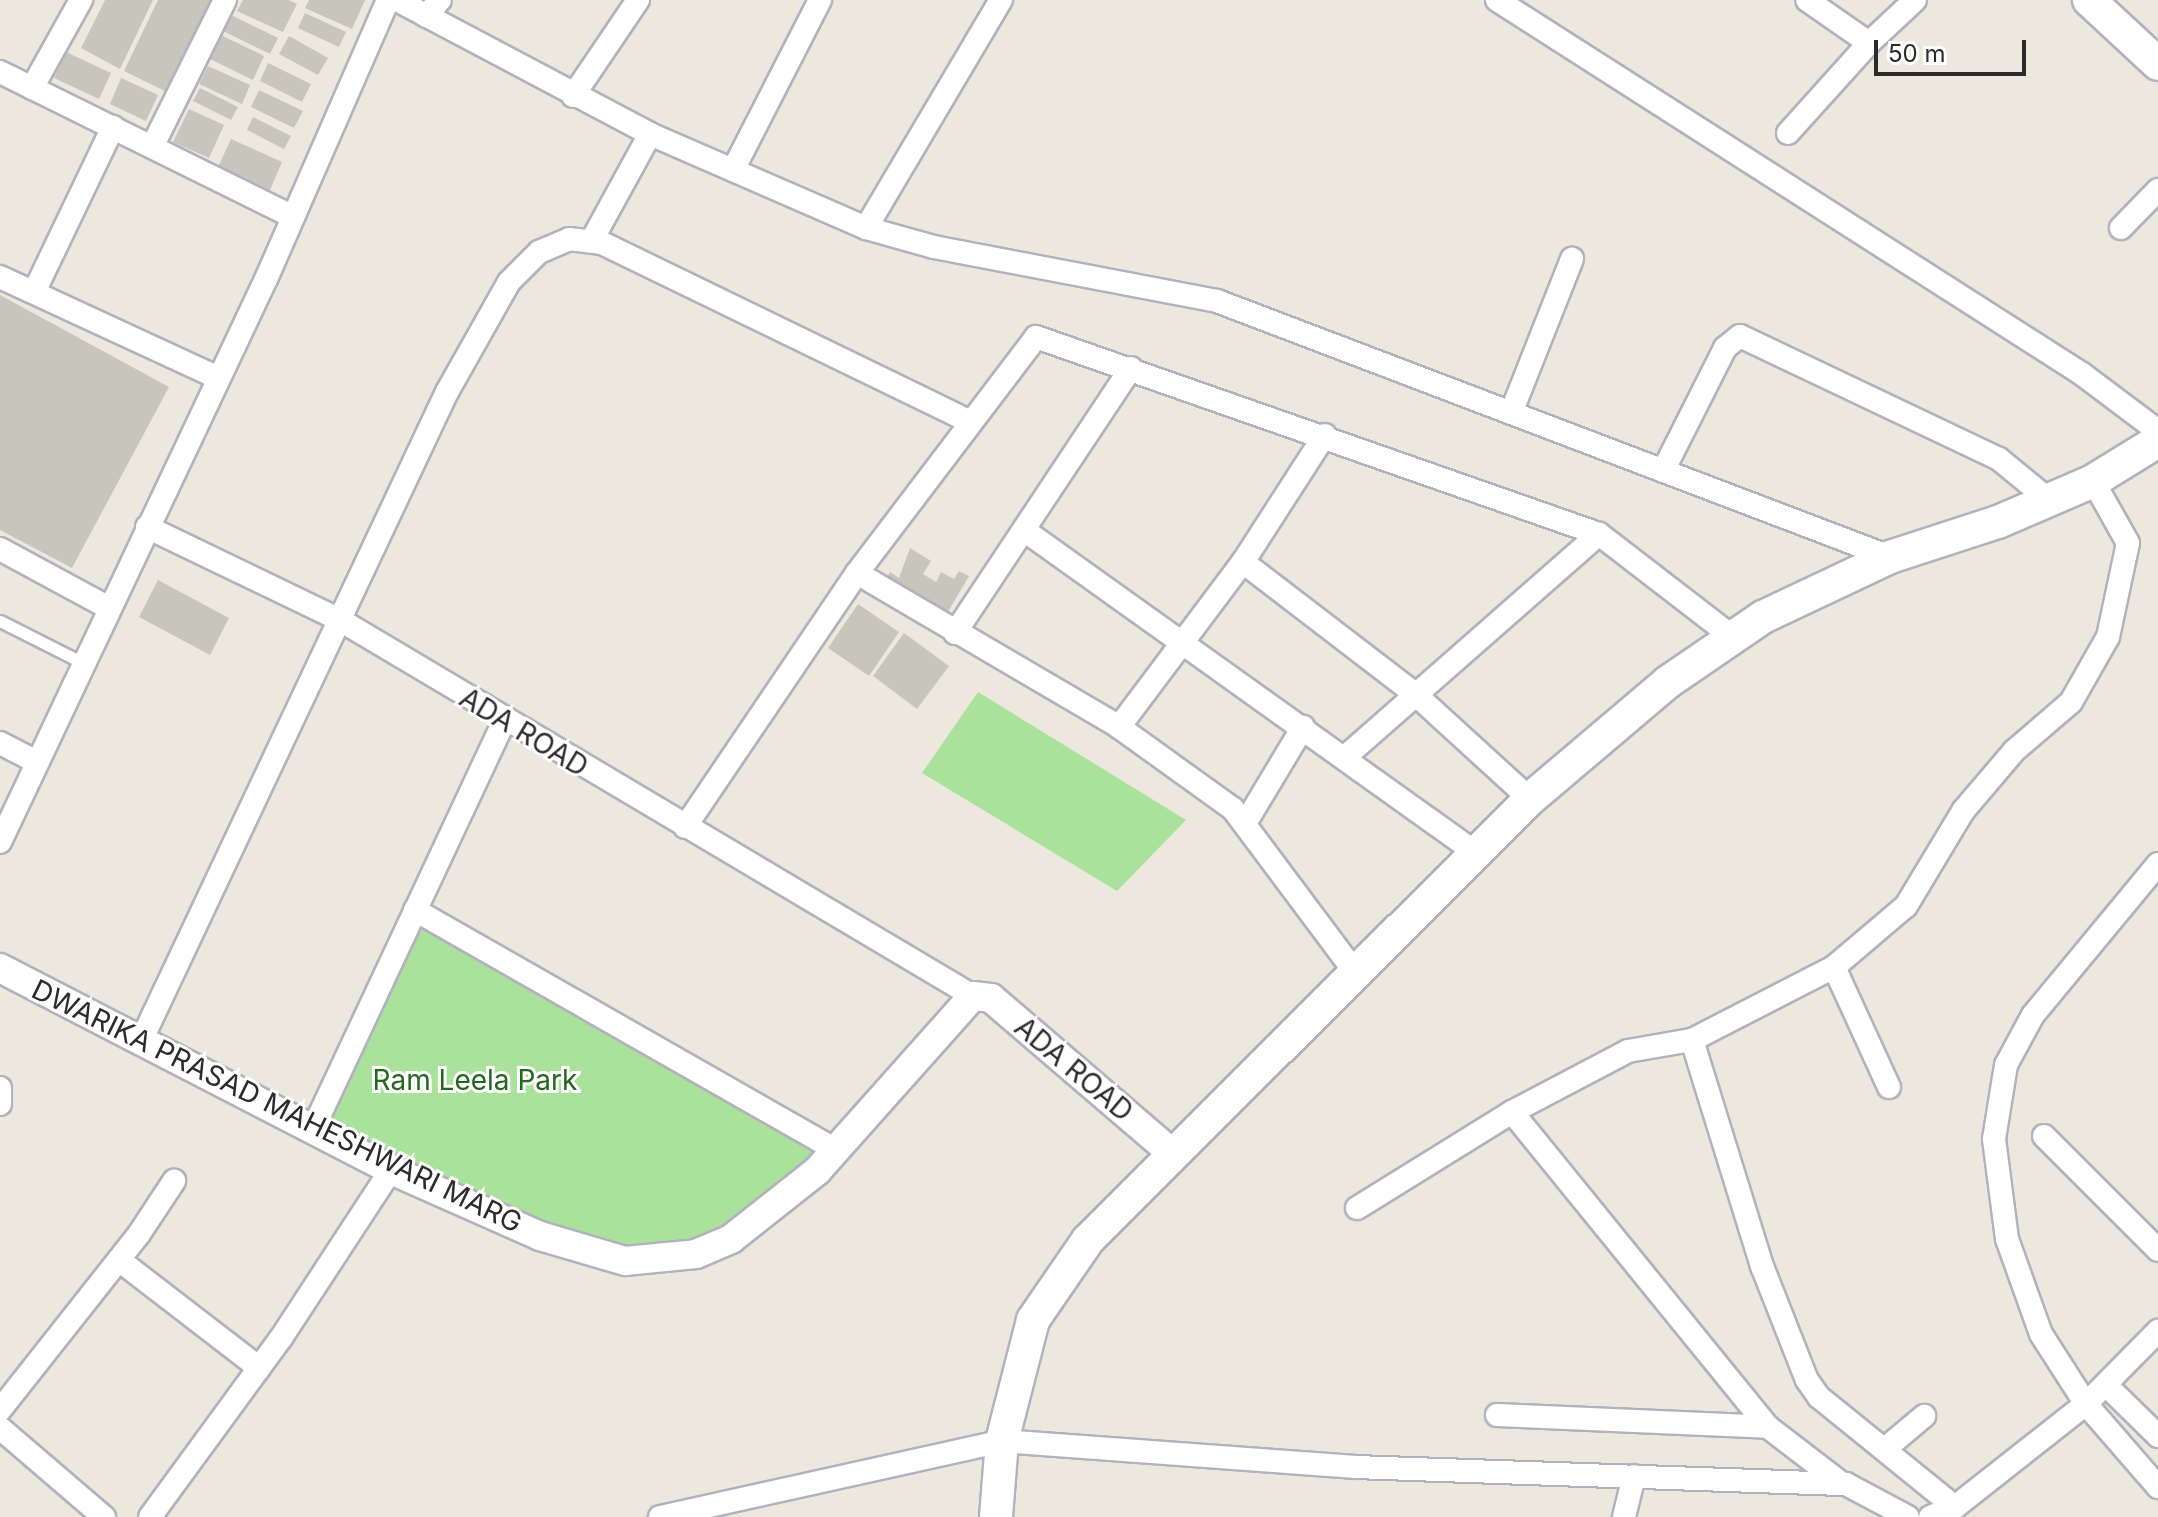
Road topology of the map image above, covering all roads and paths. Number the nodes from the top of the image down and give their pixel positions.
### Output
1 (81, 0) edge
2 (225, 0) edge
3 (388, 0) edge
4 (397, 0) edge
5 (638, 0) edge
6 (820, 0) edge
7 (1001, 0) edge
8 (1497, 0) edge
9 (1807, 0) edge
10 (1915, 0) edge
11 (2089, 0) edge
12 (433, 8) edge
13 (1869, 43) junction
14 (2156, 60) edge
15 (0, 72) edge
16 (32, 88) junction
17 (573, 96) junction
18 (113, 127) junction
19 (1788, 133) dead end
20 (650, 134) junction
21 (152, 147) junction
22 (733, 170) junction
23 (2158, 190) edge
24 (293, 217) junction
25 (866, 228) junction
26 (2121, 228) dead end
27 (592, 240) junction
28 (1572, 259) dead end
29 (0, 277) edge
30 (34, 292) junction
31 (1131, 368) junction
32 (219, 378) junction
33 (1511, 413) junction
34 (968, 421) junction
35 (2158, 431) edge
36 (1325, 435) junction
37 (2158, 441) edge
38 (1663, 471) junction
39 (2093, 481) junction
40 (2049, 500) junction
41 (147, 527) junction
42 (1024, 530) junction
43 (1599, 534) junction
44 (0, 549) edge
45 (1890, 557) junction
46 (1243, 562) junction
47 (857, 573) junction
48 (109, 608) junction
49 (340, 620) junction
50 (0, 621) edge
51 (955, 633) junction
52 (1734, 638) junction
53 (1184, 644) junction
54 (83, 663) junction
55 (1415, 694) junction
56 (504, 721) junction
57 (1119, 727) junction
58 (1303, 727) junction
59 (0, 743) edge
60 (1345, 757) junction
61 (37, 762) junction
62 (1530, 799) junction
63 (1246, 822) junction
64 (685, 827) junction
65 (0, 842) edge
66 (1476, 853) junction
67 (2158, 864) edge
68 (415, 910) junction
69 (1834, 967) junction
70 (0, 968) edge
71 (1357, 975) junction
72 (973, 996) junction
73 (1692, 1040) junction
74 (141, 1041) junction
75 (1889, 1087) dead end
76 (0, 1088) edge
77 (0, 1104) edge
78 (1512, 1112) junction
79 (313, 1129) junction
80 (2044, 1136) dead end
81 (835, 1150) junction
82 (1172, 1153) junction
83 (391, 1170) junction
84 (174, 1181) dead end
85 (1357, 1208) dead end
86 (2158, 1250) edge
87 (119, 1260) junction
88 (2158, 1331) edge
89 (259, 1368) junction
90 (2106, 1385) junction
91 (2086, 1404) junction
92 (0, 1410) edge
93 (1497, 1415) dead end
94 (1924, 1416) dead end
95 (1768, 1427) junction
96 (0, 1428) edge
97 (2158, 1436) edge
98 (1002, 1441) junction
99 (1886, 1448) junction
100 (1634, 1476) junction
101 (1846, 1484) junction
102 (2158, 1487) edge
103 (1955, 1507) junction
104 (704, 1512) edge
105 (992, 1514) edge
106 (104, 1517) edge
107 (150, 1517) edge
108 (660, 1517) edge
109 (1624, 1517) edge
110 (1908, 1517) edge
111 (1930, 1517) edge

1 - 16 street
2 - 21 street
3 - 24 street
4 - 12 street
5 - 17 street
6 - 22 street
7 - 25 street
8 - 35 street
9 - 13 street
10 - 13 street
11 - 14 main road
12 - 17 street
13 - 19 street
15 - 16 street
16 - 18 street
17 - 20 street
18 - 21 street
18 - 30 street
20 - 22 street
20 - 27 street
21 - 24 street
22 - 25 street
23 - 26 street
24 - 32 street
25 - 33 street
27 - 34 street
27 - 49 street
28 - 33 street
29 - 30 street
30 - 32 street
31 - 34 street
31 - 36 street
31 - 42 street
32 - 41 street
33 - 38 street
34 - 47 street
36 - 43 street
36 - 46 street
37 - 39 main road
38 - 40 street
38 - 45 street
39 - 40 main road
39 - 69 street
40 - 45 main road
41 - 48 street
41 - 49 street, ADA ROAD
42 - 51 street
42 - 53 street
43 - 52 street
43 - 55 street
44 - 48 street
45 - 52 main road
46 - 53 street
46 - 55 street
47 - 51 street
47 - 64 street
48 - 54 street
49 - 56 street, ADA ROAD
49 - 74 street
50 - 54 lane
51 - 57 street
52 - 62 main road
53 - 57 street
53 - 58 street
54 - 61 street
55 - 60 street
55 - 62 street
56 - 64 street, ADA ROAD
56 - 68 street
57 - 63 street
58 - 60 street
58 - 63 street
59 - 61 street
60 - 66 street
61 - 65 street
62 - 66 main road
63 - 71 street
64 - 72 street, ADA ROAD
66 - 71 main road
67 - 91 street
68 - 79 street
68 - 81 street
69 - 73 street
69 - 75 street
70 - 74 street, DWARIKA PRASAD MAHESHWARI MARG
71 - 82 main road
72 - 81 street, DWARIKA PRASAD MAHESHWARI MARG
72 - 82 street, ADA ROAD
73 - 78 street
73 - 99 street
74 - 79 street, DWARIKA PRASAD MAHESHWARI MARG
76 - 77 street
78 - 85 street
78 - 95 street
79 - 83 street, DWARIKA PRASAD MAHESHWARI MARG
80 - 86 street
81 - 83 street, DWARIKA PRASAD MAHESHWARI MARG
82 - 98 main road
83 - 89 street
84 - 87 street
87 - 89 street
87 - 92 street
88 - 90 street
89 - 107 street
90 - 91 street
90 - 97 street
91 - 102 street
91 - 103 street
93 - 95 street
94 - 99 street
95 - 101 street
96 - 106 street
98 - 100 street
98 - 104 street
98 - 105 main road
99 - 103 street
100 - 101 street
100 - 109 street
101 - 110 street
103 - 111 street
104 - 108 street

